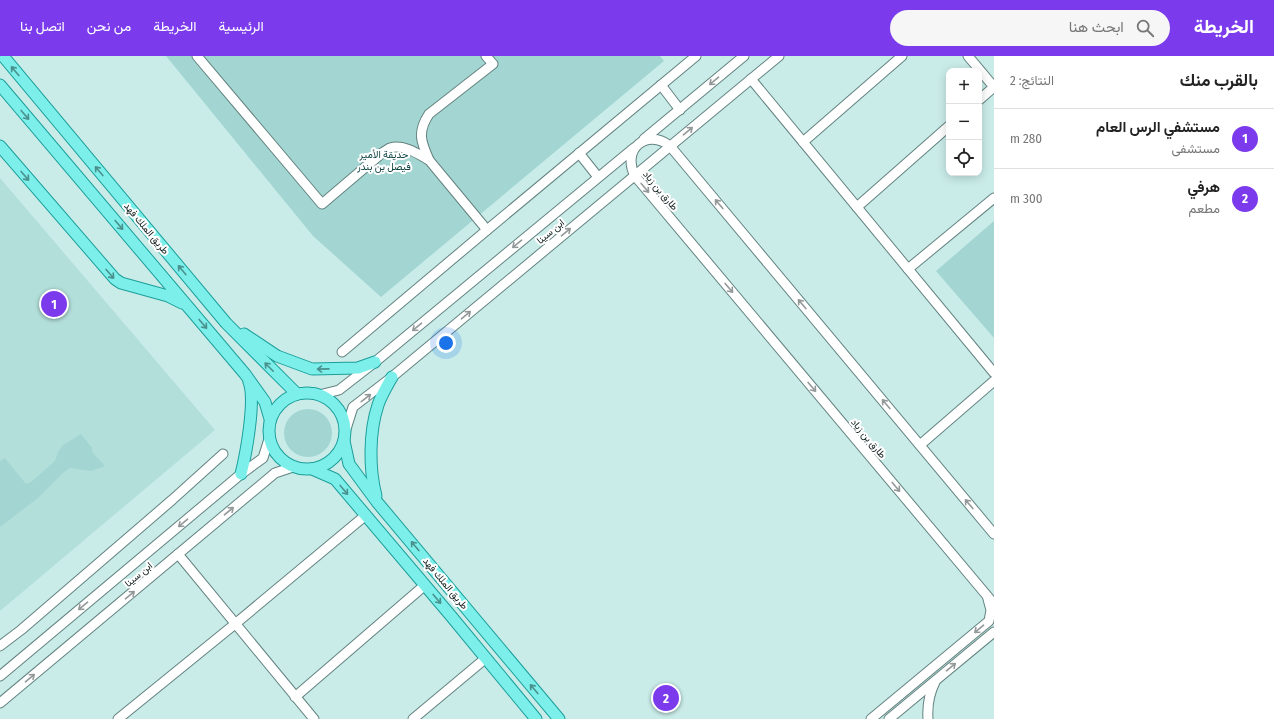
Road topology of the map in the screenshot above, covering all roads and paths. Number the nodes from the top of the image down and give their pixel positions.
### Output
1 (3, 56) edge
2 (197, 56) edge
3 (486, 56) edge
4 (696, 56) edge
5 (744, 56) edge
6 (778, 56) edge
7 (902, 56) edge
8 (968, 56) edge
9 (751, 79) junction
10 (0, 85) edge
11 (661, 85) junction
12 (994, 87) edge
13 (982, 97) edge
14 (680, 110) junction
15 (946, 129) edge
16 (803, 142) junction
17 (640, 143) junction
18 (0, 146) edge
19 (670, 146) junction
20 (580, 153) junction
21 (429, 160) junction
22 (635, 176) junction
23 (598, 177) junction
24 (994, 198) edge
25 (857, 207) junction
26 (487, 230) junction
27 (908, 269) junction
28 (192, 311) junction
29 (226, 323) junction
30 (342, 352) dead end
31 (375, 362) junction
32 (994, 373) edge
33 (245, 374) junction
34 (392, 377) junction
35 (994, 381) edge
36 (297, 394) junction
37 (319, 395) junction
38 (270, 419) junction
39 (346, 430) junction
40 (269, 439) junction
41 (344, 441) junction
42 (920, 445) junction
43 (223, 454) dead end
44 (293, 467) junction
45 (312, 469) junction
46 (241, 474) junction
47 (377, 502) junction
48 (366, 515) junction
49 (994, 534) edge
50 (178, 554) junction
51 (425, 585) junction
52 (987, 596) junction
53 (994, 604) edge
54 (236, 624) junction
55 (994, 632) edge
56 (0, 646) edge
57 (486, 658) junction
58 (0, 676) edge
59 (936, 680) junction
60 (295, 697) junction
61 (0, 703) edge
62 (417, 718) edge
63 (118, 719) edge
64 (314, 719) edge
65 (536, 719) edge
66 (559, 719) edge
67 (871, 719) edge
68 (889, 719) edge
69 (928, 719) edge

29 -> 1 main road, طريق الملك فهد
2 - 21 street
3 - 21 street
4 - 11 street
5 -> 14 street, ابن سينا
6 - 9 street, ابن سينا
7 - 16 street
8 - 12 street
9 - 16 street
19 -> 9 street, ابن سينا
10 -> 28 main road, طريق الملك فهد
11 - 14 street
11 - 20 street
12 - 13 street
14 - 17 street, ابن سينا
15 - 25 street
16 - 25 street
17 - 19 street
17 - 22 street, طارق بن زياد
17 - 23 street, ابن سينا
18 -> 28 main road
19 - 22 street, ابن سينا
42 -> 19 street
20 - 23 street
20 - 26 street
21 - 26 street
34 -> 22 street, ابن سينا
22 -> 52 street, طارق بن زياد
23 -> 31 street, ابن سينا
24 - 27 street
25 - 27 street
26 - 30 street
27 - 32 street
28 -> 33 main road, طريق الملك فهد
31 -> 29 main road
36 -> 29 main road, طريق الملك فهد
31 - 37 street, ابن سينا
33 - 38 main road, طريق الملك فهد
33 - 46 main road
39 -> 34 street, ابن سينا
34 - 47 main road
35 - 42 street
36 - 37 main road
36 - 38 main road
37 - 39 main road
38 - 40 main road
39 - 41 main road
40 - 44 main road
40 - 46 street, ابن سينا
41 - 45 main road
41 - 47 main road, طريق الملك فهد
49 -> 42 street
43 - 56 street
44 - 45 main road
50 -> 44 street, ابن سينا
45 -> 48 main road, طريق الملك فهد
46 -> 58 street, ابن سينا
66 -> 47 main road, طريق الملك فهد
48 - 51 main road, طريق الملك فهد
48 - 54 street
50 - 54 street
61 -> 50 street, ابن سينا
51 -> 57 main road, طريق الملك فهد
51 - 60 street
52 - 53 street, طارق بن زياد
52 -> 67 street
54 - 60 street
54 - 63 street
59 -> 55 street
57 - 62 street
57 - 65 main road, طريق الملك فهد
59 - 68 street
59 - 69 street
60 - 64 street

